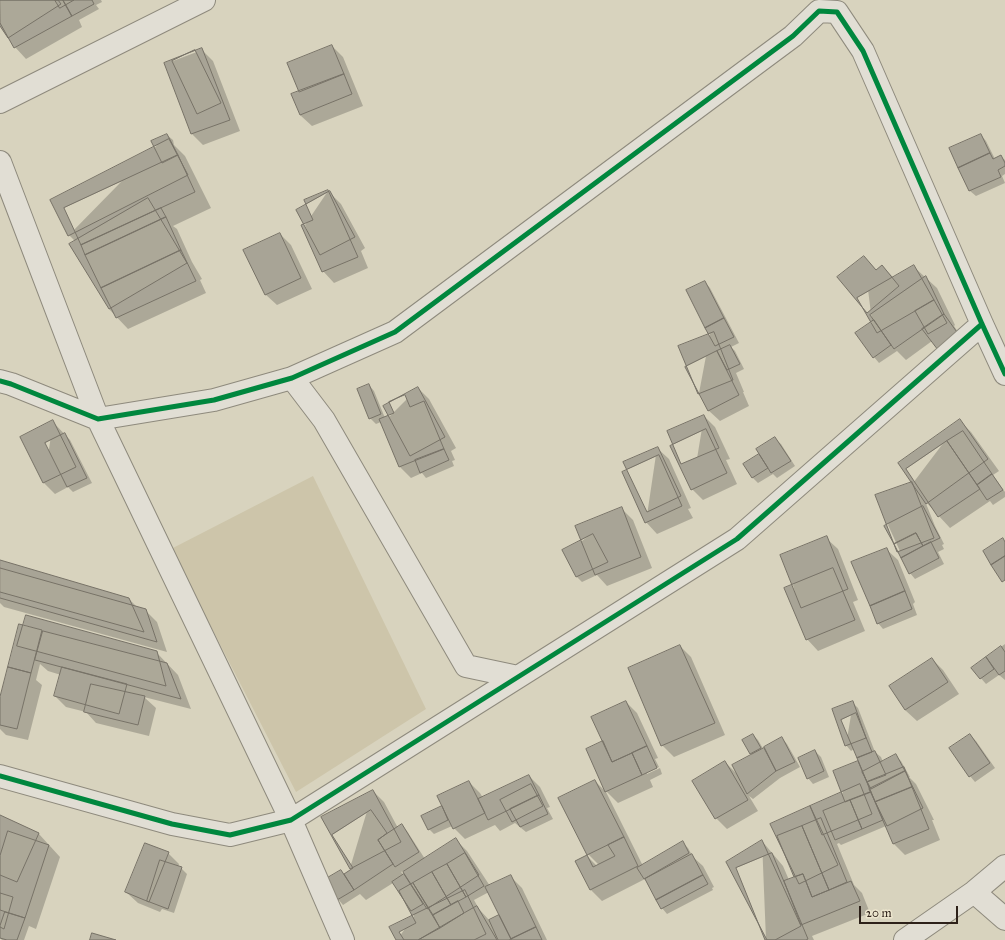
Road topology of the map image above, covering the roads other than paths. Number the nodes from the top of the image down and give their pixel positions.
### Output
1 (204, 0) edge
2 (0, 102) edge
3 (0, 162) edge
4 (982, 324) junction
5 (1005, 374) edge
6 (292, 378) junction
7 (0, 381) edge
8 (98, 419) junction
9 (518, 677) junction
10 (0, 776) edge
11 (291, 820) junction
12 (1005, 866) edge
13 (974, 892) junction
14 (1005, 920) edge
15 (343, 940) edge
16 (905, 940) edge

1 - 2 street
3 - 8 street
4 - 5 street
4 - 6 street
4 - 9 street
6 - 8 street
6 - 9 street
7 - 8 street
8 - 11 street
9 - 11 street
10 - 11 street
11 - 15 street
12 - 13 street
13 - 14 street
13 - 16 street

